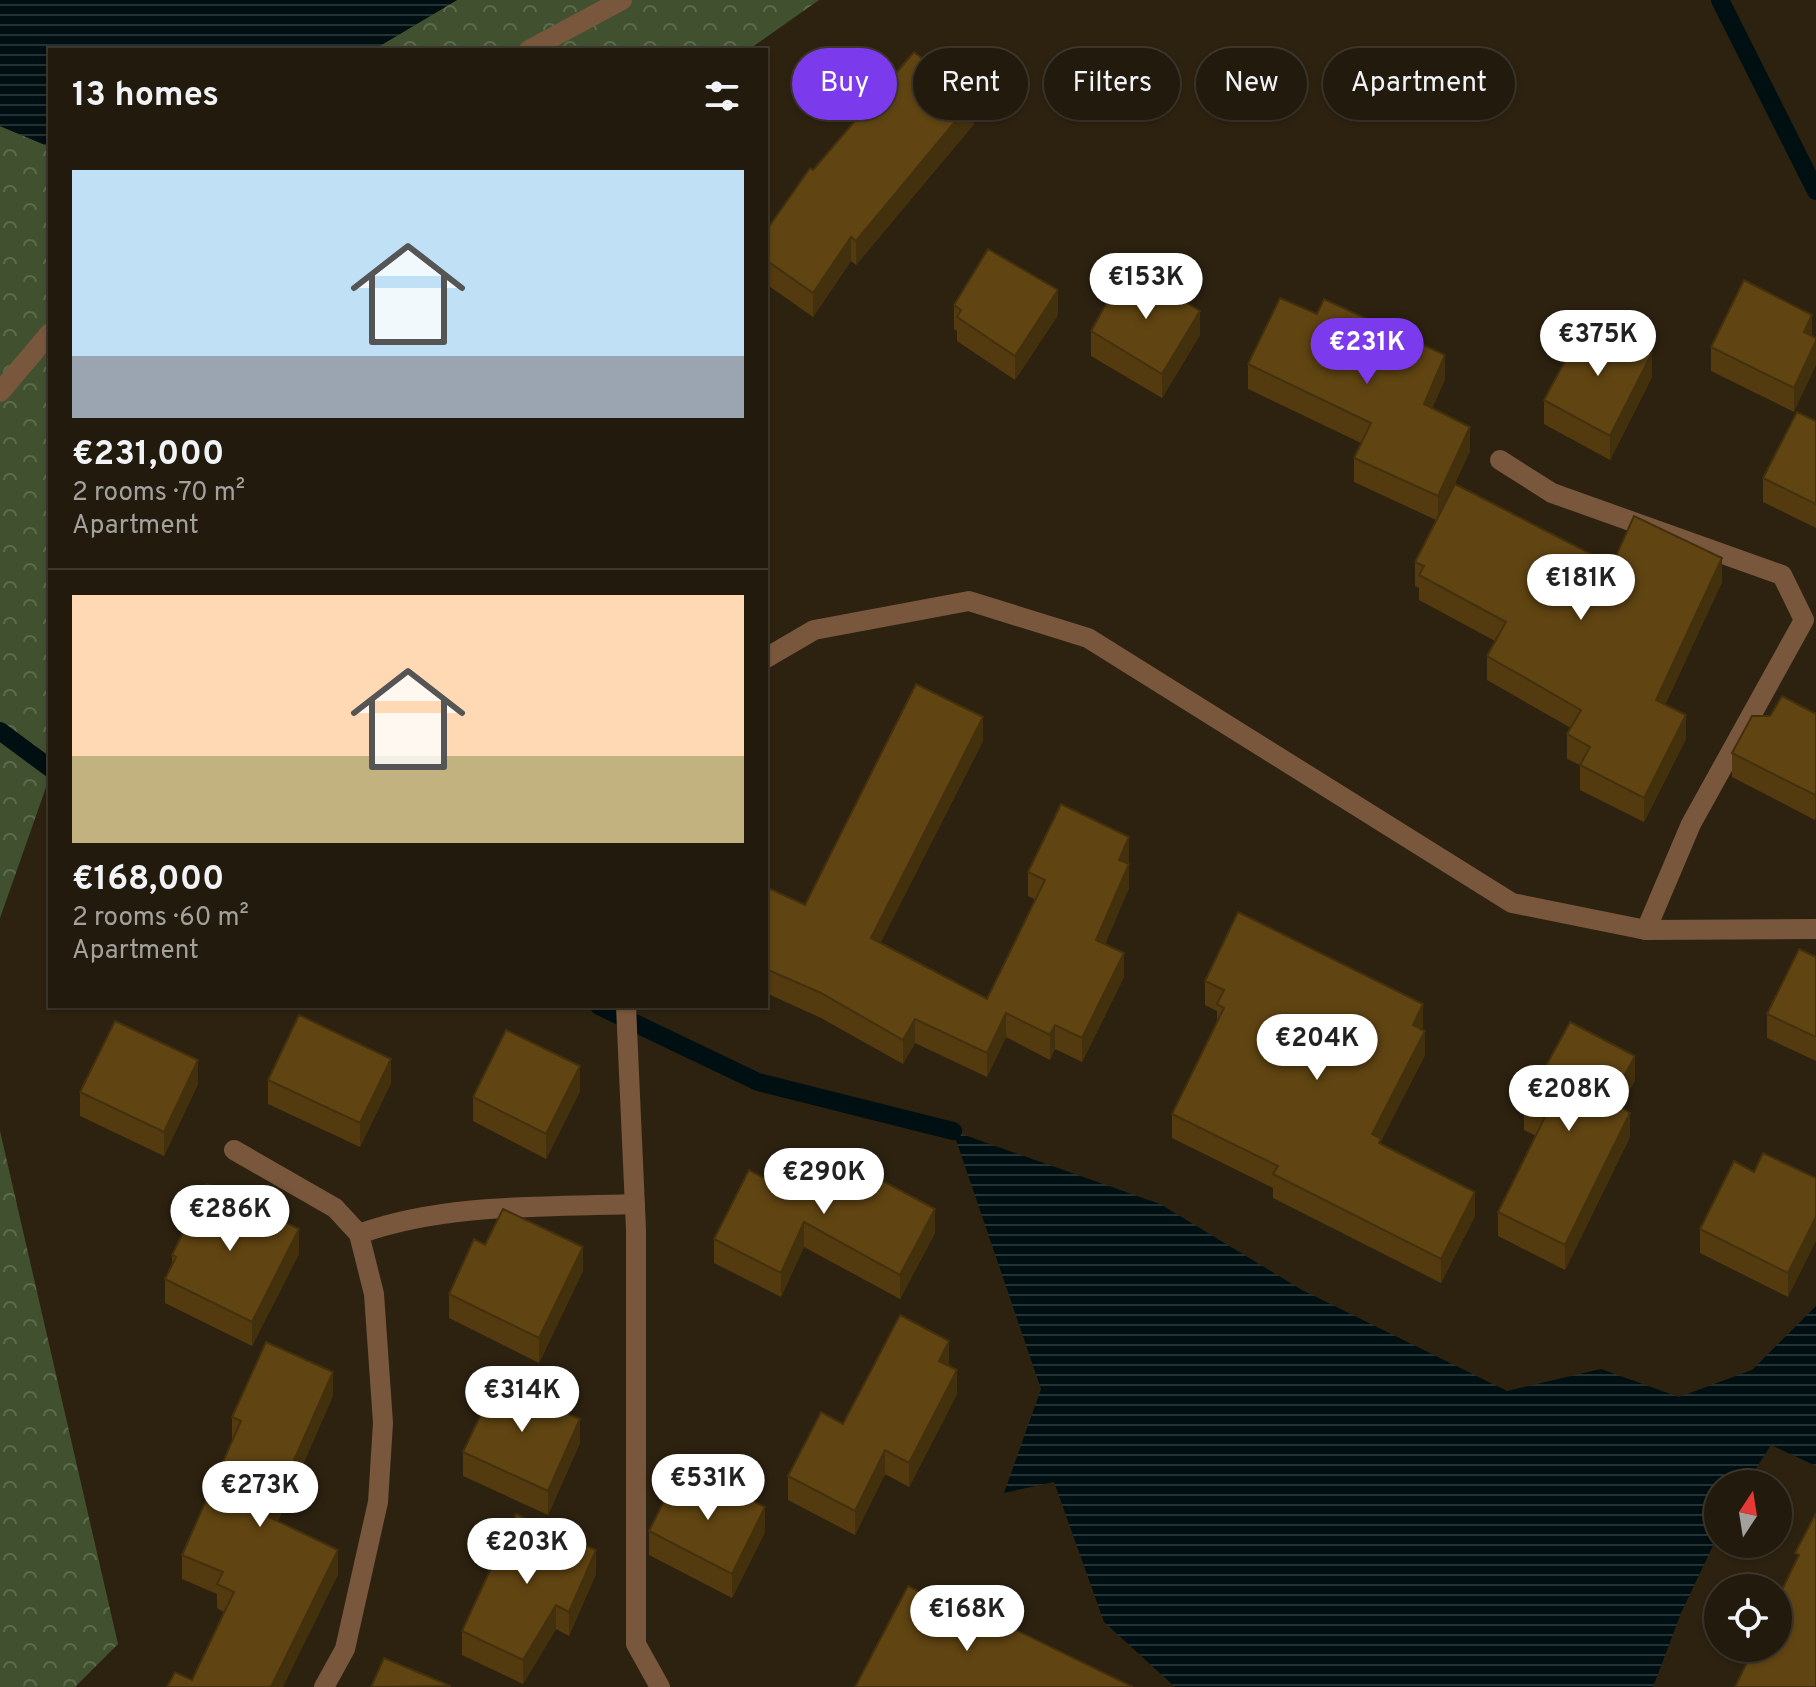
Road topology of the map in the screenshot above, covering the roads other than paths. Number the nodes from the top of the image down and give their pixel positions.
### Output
1 (622, 0) edge
2 (533, 48) edge
3 (48, 335) edge
4 (0, 392) edge
5 (1500, 460) dead end
6 (768, 657) edge
7 (1816, 929) edge
8 (1646, 930) junction
9 (626, 1008) edge
10 (234, 1150) dead end
11 (635, 1204) junction
12 (359, 1234) junction
13 (324, 1687) edge
14 (660, 1687) edge

1 - 2 lane
3 - 4 lane
5 - 8 lane
6 - 8 lane
7 - 8 lane
9 - 11 lane
10 - 12 lane
11 - 12 lane
11 - 14 lane
12 - 13 lane

